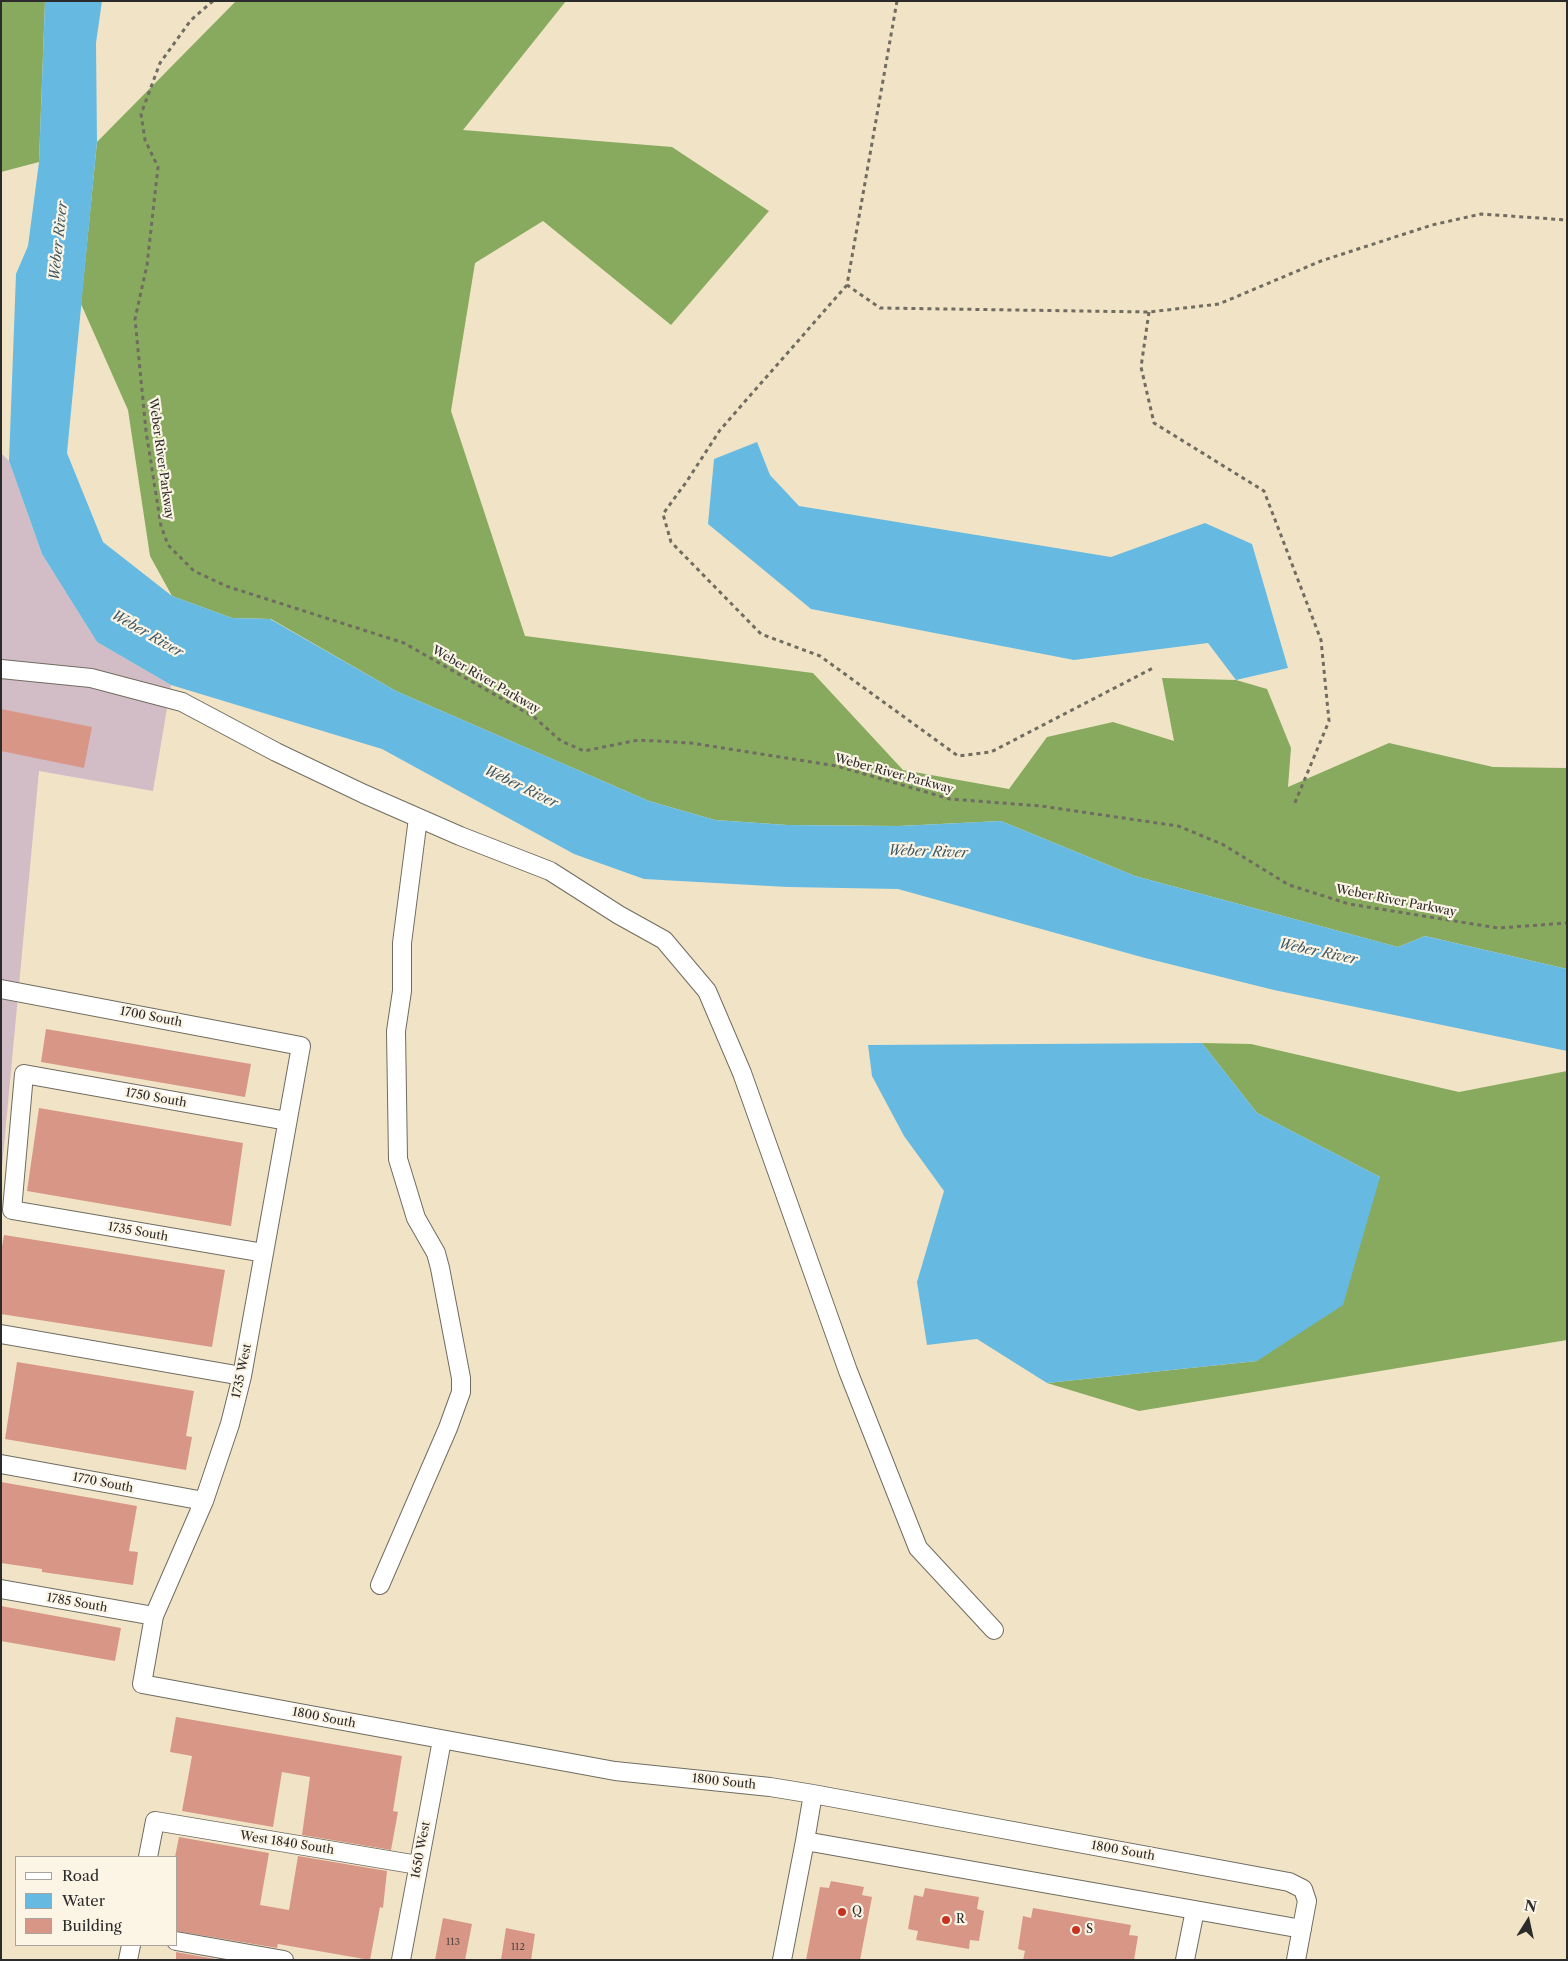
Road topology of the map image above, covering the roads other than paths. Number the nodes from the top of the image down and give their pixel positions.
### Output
1 (1, 668) edge
2 (418, 818) junction
3 (1, 989) edge
4 (301, 1046) joint
5 (287, 1121) junction
6 (12, 1210) joint
7 (264, 1253) junction
8 (1, 1334) edge
9 (242, 1376) junction
10 (1, 1464) edge
11 (204, 1501) junction
12 (380, 1585) dead end
13 (1, 1590) edge
14 (154, 1616) junction
15 (994, 1630) dead end
16 (142, 1684) joint
17 (442, 1740) junction
18 (813, 1794) junction
19 (805, 1841) junction
20 (148, 1856) edge
21 (418, 1865) junction
22 (1195, 1910) junction
23 (1302, 1929) junction
24 (178, 1941) edge
25 (131, 1946) edge
26 (128, 1960) edge
27 (284, 1960) edge
28 (401, 1960) edge
29 (782, 1960) edge
30 (1185, 1960) edge
31 (1296, 1960) edge

1 - 2 street
2 - 12 street
2 - 15 street
3 - 4 street, 1700 South
4 - 5 street, 1735 West
5 - 6 street, 1750 South
5 - 7 street, 1735 West
6 - 7 street, 1735 South
7 - 9 street, 1735 West
8 - 9 street
9 - 11 street, 1735 West
10 - 11 street, 1770 South
11 - 14 street, 1735 West
13 - 14 street, 1785 South
14 - 16 street, 1735 West
16 - 17 street, 1800 South
17 - 18 street, 1800 South
17 - 21 street, 1650 West
18 - 19 street
18 - 23 street, 1800 South
19 - 22 street
19 - 29 street
20 - 21 street, West 1840 South
21 - 28 street, 1650 West
22 - 23 street
22 - 30 street
23 - 31 street
24 - 27 street
25 - 26 street

